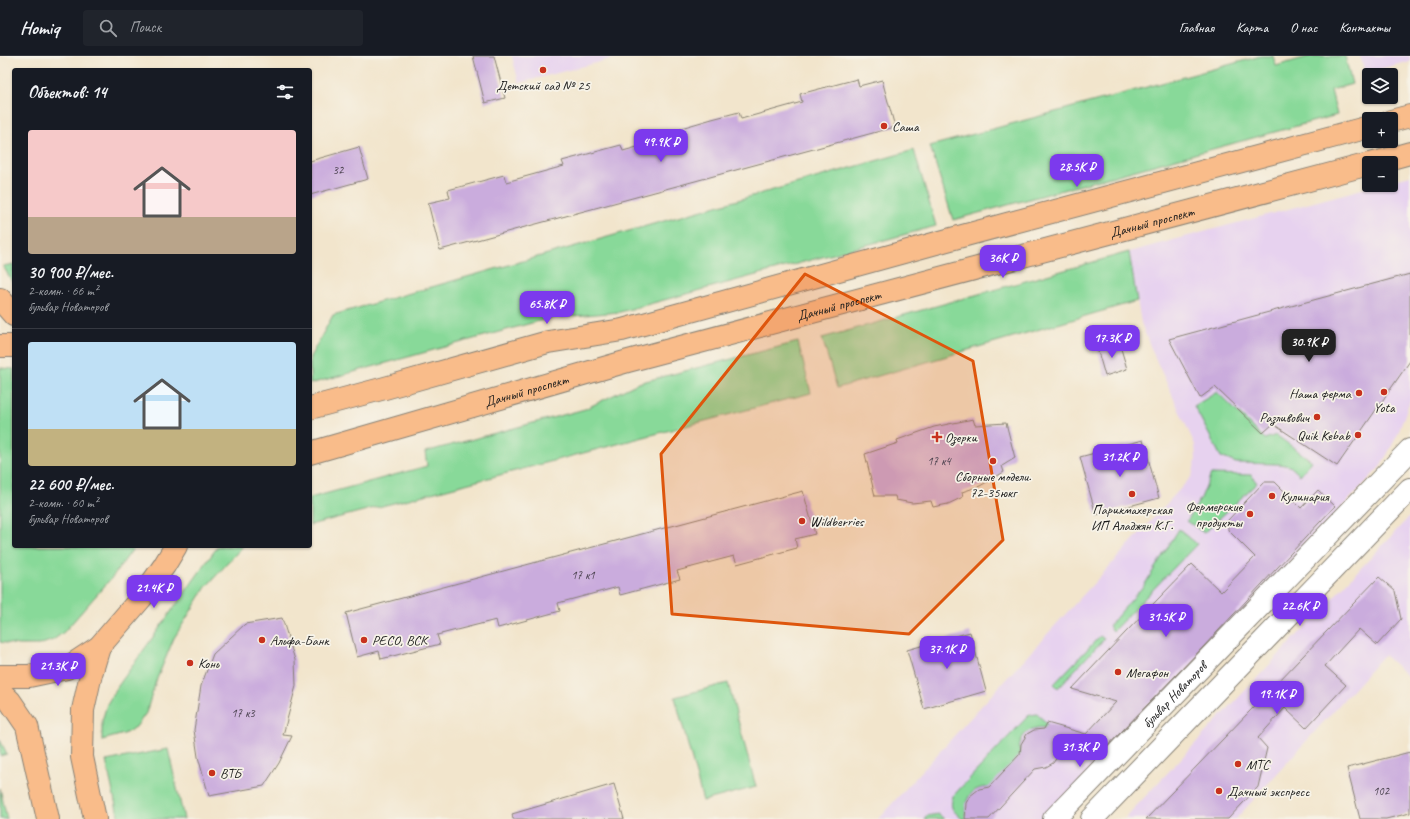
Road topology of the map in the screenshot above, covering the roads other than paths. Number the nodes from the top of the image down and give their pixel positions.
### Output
1 (1410, 116) edge
2 (1398, 119) edge
3 (1362, 129) edge
4 (1410, 153) edge
5 (1398, 156) edge
6 (1362, 166) edge
7 (0, 299) edge
8 (12, 314) edge
9 (0, 346) edge
10 (12, 346) edge
11 (312, 407) edge
12 (1410, 450) edge
13 (312, 452) edge
14 (1410, 489) edge
15 (175, 548) edge
16 (99, 647) junction
17 (0, 676) edge
18 (0, 691) edge
19 (48, 819) edge
20 (95, 819) edge
21 (1054, 819) edge
22 (1092, 819) edge

1 - 2 main road
3 - 11 main road
4 - 5 main road
6 - 13 main road, Дачный проспект
7 - 8 main road
9 - 10 main road
12 - 21 street, бульвар Новаторов
14 - 22 street, бульвар Новаторов
15 - 16 main road
16 - 17 main road
16 - 20 main road
18 - 19 main road

